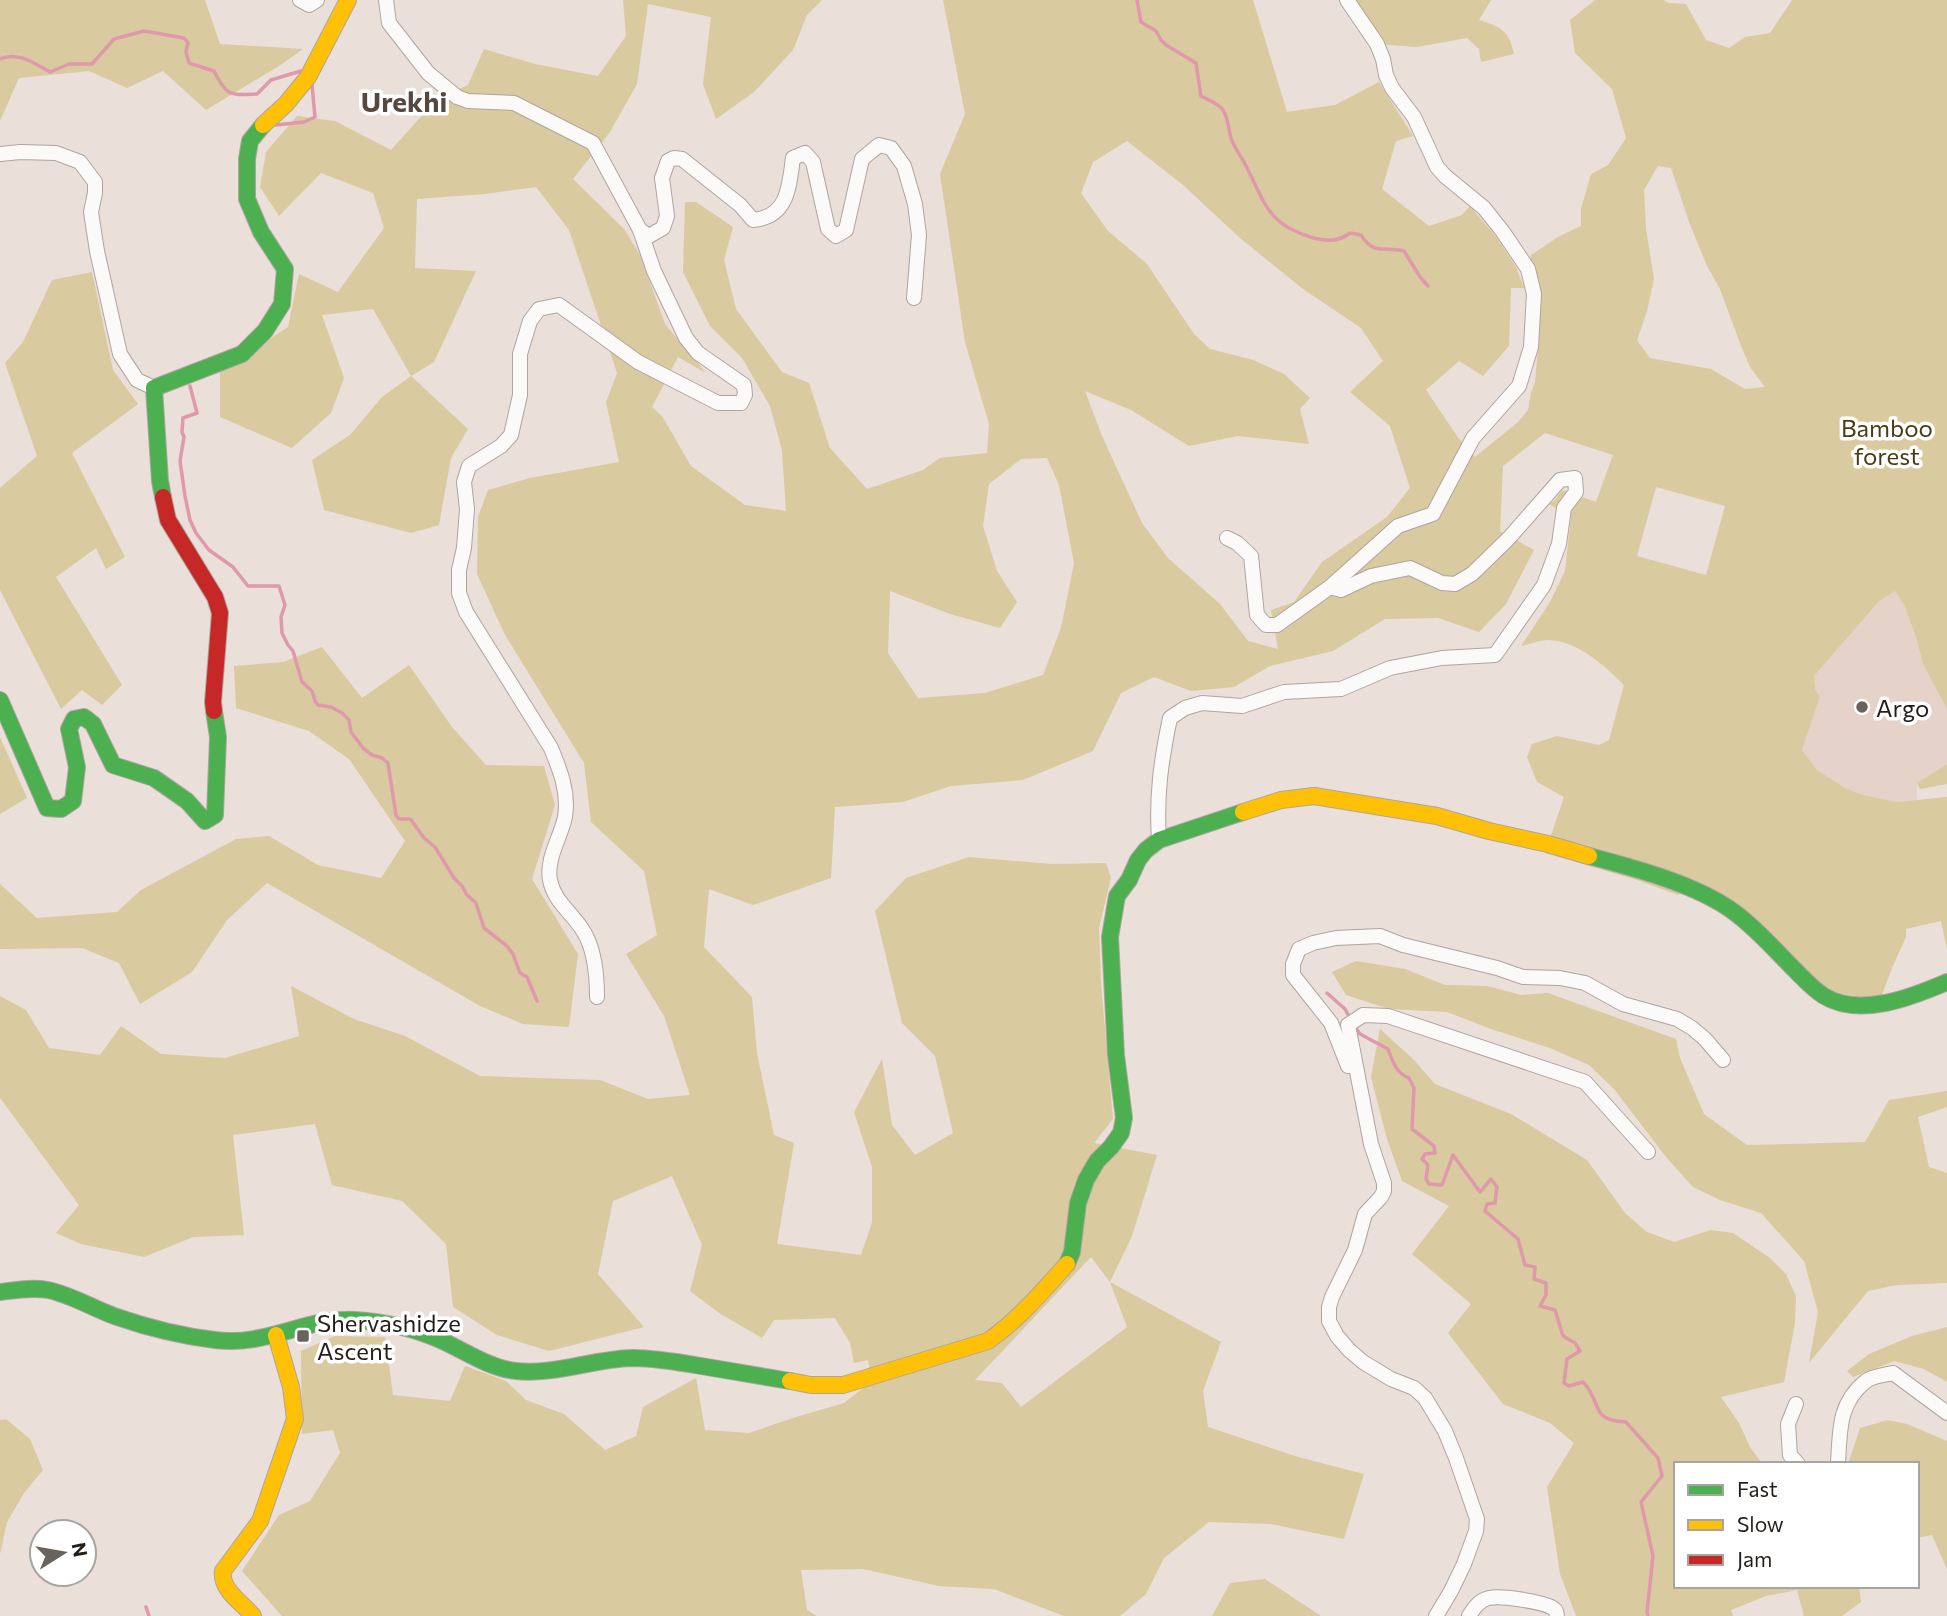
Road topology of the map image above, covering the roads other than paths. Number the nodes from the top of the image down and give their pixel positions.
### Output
1 (300, 0) edge
2 (317, 0) edge
3 (348, 0) edge
4 (386, 0) edge
5 (1348, 0) edge
6 (0, 154) edge
7 (640, 230) junction
8 (914, 299) dead end
9 (154, 388) junction
10 (1227, 538) dead end
11 (1330, 587) junction
12 (0, 699) edge
13 (1159, 840) junction
14 (1947, 982) edge
15 (597, 997) dead end
16 (1723, 1059) dead end
17 (1366, 1120) junction
18 (1648, 1152) dead end
19 (0, 1292) edge
20 (276, 1335) junction
21 (1796, 1404) dead end
22 (1947, 1413) edge
23 (1796, 1462) edge
24 (1838, 1462) edge
25 (253, 1616) edge
26 (1436, 1616) edge
27 (1469, 1616) edge
28 (1557, 1616) edge

1 - 2 street
3 - 9 street
4 - 7 street
5 - 11 street
6 - 9 street
7 - 8 street
7 - 15 street
9 - 12 street
10 - 11 street
11 - 13 street
13 - 14 street
13 - 20 street
16 - 17 street
17 - 18 street
17 - 26 street
19 - 20 street
20 - 25 street
21 - 23 street
22 - 24 street
27 - 28 street

